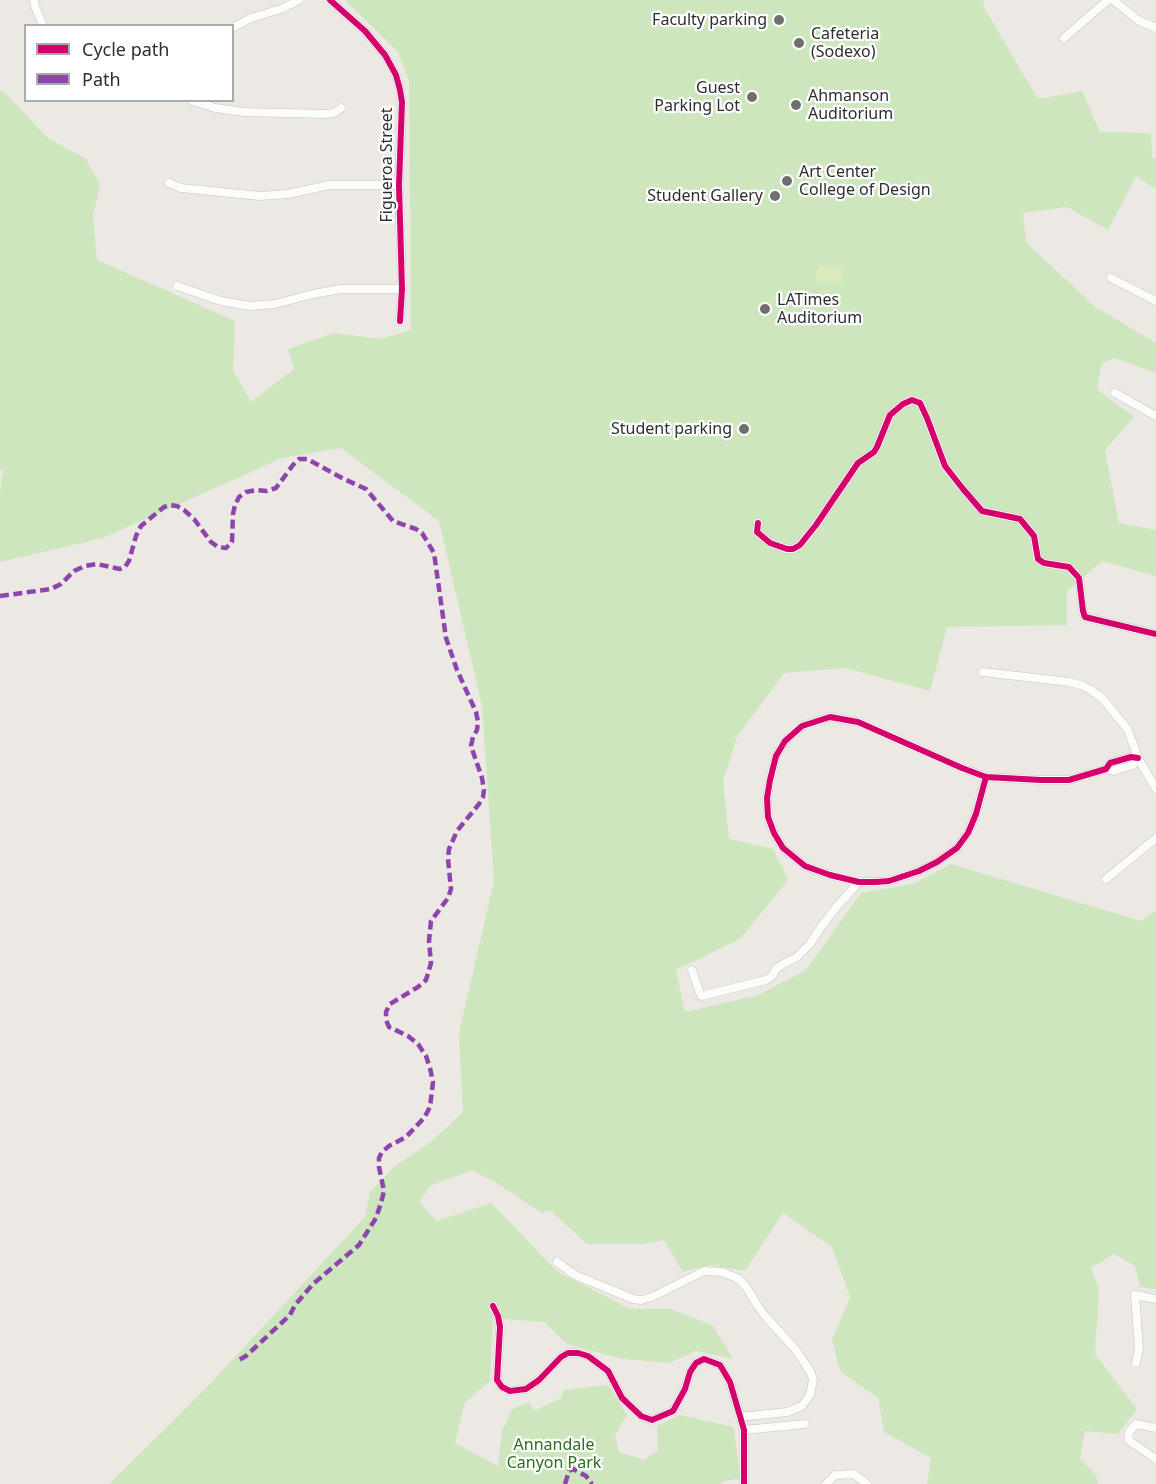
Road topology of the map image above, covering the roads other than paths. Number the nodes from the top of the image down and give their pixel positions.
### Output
1 (34, 0) edge
2 (299, 0) edge
3 (330, 0) edge
4 (1108, 0) edge
5 (1113, 0) edge
6 (42, 24) edge
7 (234, 27) edge
8 (1156, 28) edge
9 (1064, 38) dead end
10 (201, 102) edge
11 (341, 108) dead end
12 (169, 183) dead end
13 (399, 185) junction
14 (1111, 278) dead end
15 (177, 286) dead end
16 (402, 289) junction
17 (1156, 301) edge
18 (400, 321) dead end
19 (1115, 393) dead end
20 (1156, 416) edge
21 (758, 523) dead end
22 (1156, 634) edge
23 (983, 672) dead end
24 (1138, 758) junction
25 (986, 777) junction
26 (1156, 789) edge
27 (1156, 838) edge
28 (1106, 879) dead end
29 (859, 882) junction
30 (692, 970) dead end
31 (557, 1262) dead end
32 (1156, 1299) edge
33 (493, 1306) dead end
34 (1136, 1363) dead end
35 (740, 1417) junction
36 (805, 1424) dead end
37 (1156, 1428) edge
38 (744, 1430) junction
39 (1156, 1459) edge
40 (744, 1484) edge
41 (826, 1484) edge
42 (867, 1484) edge

1 - 6 street
2 - 7 street
3 - 13 street, Figueroa Street
4 - 9 street
5 - 8 street
10 - 11 street
12 - 13 street
13 - 16 street, Figueroa Street
14 - 17 street
15 - 16 street
16 - 18 street, Figueroa Street
19 - 20 street
21 - 22 street
23 - 24 street
24 - 25 street
24 - 26 street
25 - 29 street
25 - 29 street
27 - 28 street
29 - 30 street
31 - 35 street
32 - 34 street
33 - 35 street
35 - 38 street
36 - 38 street
37 - 39 street
38 - 40 street
41 - 42 street

